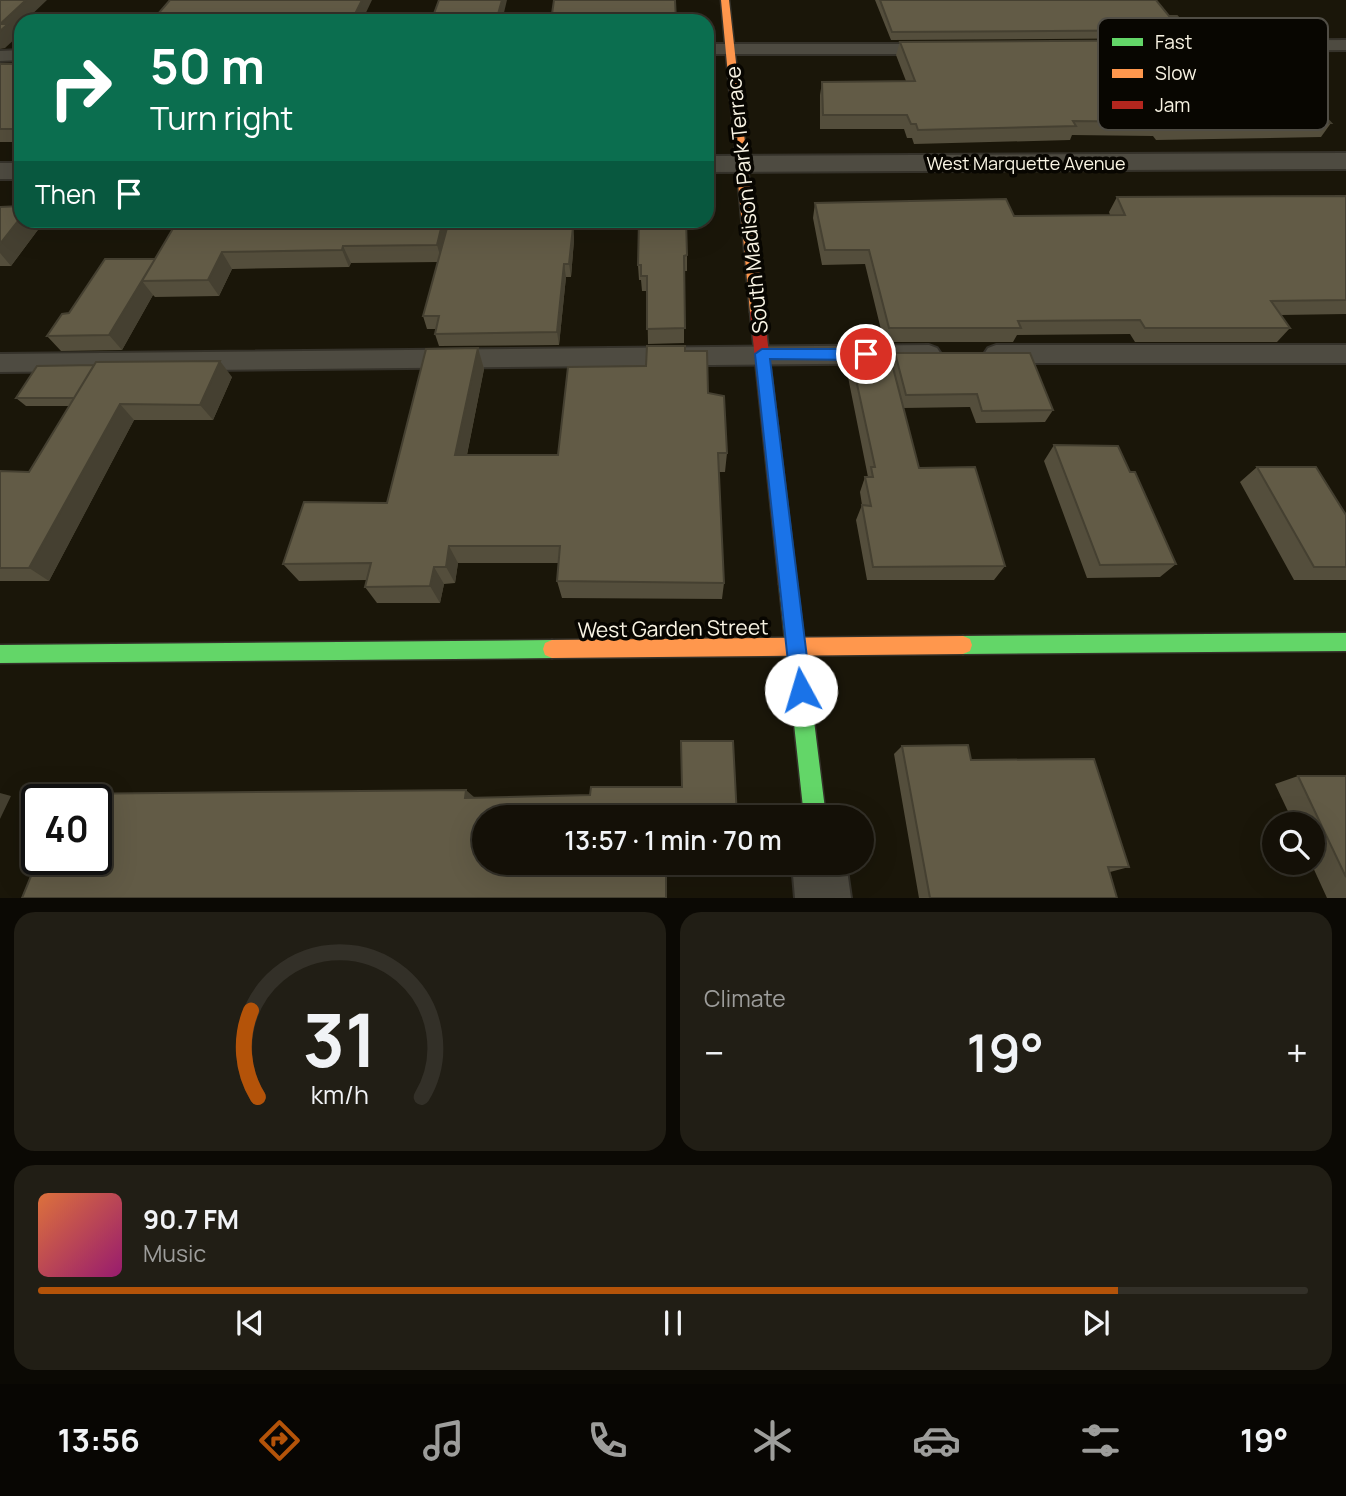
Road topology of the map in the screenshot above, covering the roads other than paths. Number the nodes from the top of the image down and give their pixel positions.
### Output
1 (725, 0) edge
2 (1328, 46) edge
3 (1346, 46) edge
4 (954, 48) edge
5 (714, 49) edge
6 (729, 50) junction
7 (1346, 161) edge
8 (714, 164) edge
9 (740, 164) junction
10 (762, 354) junction
11 (951, 354) edge
12 (979, 354) edge
13 (1346, 354) edge
14 (0, 363) edge
15 (1346, 642) edge
16 (797, 647) junction
17 (0, 654) edge
18 (814, 805) edge
19 (820, 875) edge
20 (823, 898) edge

1 - 6 street, South Madison Park Terrace
2 - 3 lane
4 - 6 lane
5 - 6 lane
6 - 9 street, South Madison Park Terrace
7 - 9 street, West Marquette Avenue
8 - 9 street, West Marquette Avenue
9 - 10 street, South Madison Park Terrace
10 - 11 lane
10 - 14 lane
10 - 16 street, South Madison Park Terrace
12 - 13 lane
15 - 16 street, West Garden Street
16 - 17 street, West Garden Street
16 - 18 street, South Madison Park Terrace
19 - 20 street

